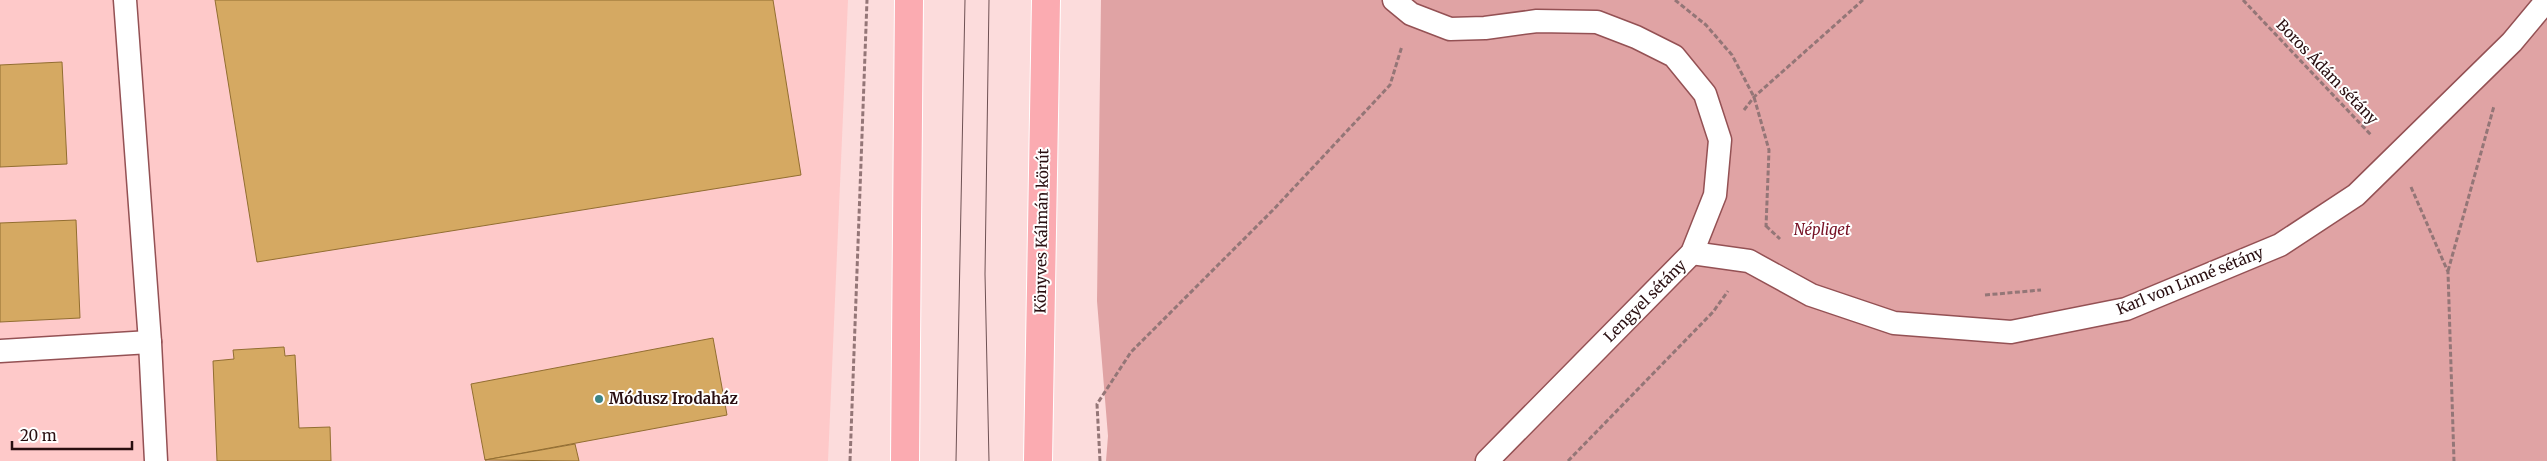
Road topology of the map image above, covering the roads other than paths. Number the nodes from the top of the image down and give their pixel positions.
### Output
1 (125, 0) edge
2 (909, 0) edge
3 (1046, 0) edge
4 (1394, 0) edge
5 (2547, 0) edge
6 (1692, 253) junction
7 (150, 342) junction
8 (0, 351) edge
9 (156, 461) edge
10 (904, 461) edge
11 (1038, 461) edge
12 (1487, 461) edge

1 - 7 lane
2 - 10 main road
3 - 11 main road, Könyves Kálmán körút
4 - 6 lane, Lengyel sétány
5 - 6 lane, Karl von Linné sétány
6 - 12 lane, Lengyel sétány
7 - 8 lane
7 - 9 lane

